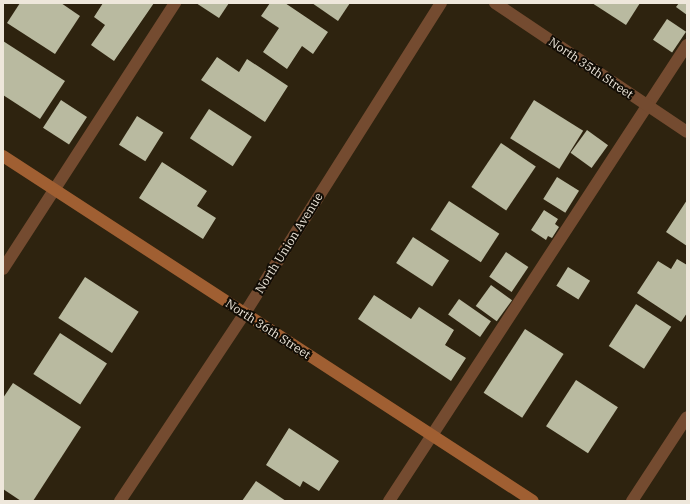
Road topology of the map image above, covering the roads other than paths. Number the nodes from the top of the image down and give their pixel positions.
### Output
1 (175, 3) edge
2 (441, 3) edge
3 (496, 3) edge
4 (687, 45) edge
5 (647, 106) junction
6 (687, 132) edge
7 (3, 156) edge
8 (54, 189) junction
9 (3, 269) edge
10 (244, 313) junction
11 (687, 417) edge
12 (432, 436) junction
13 (120, 501) edge
14 (388, 501) edge
15 (533, 501) edge
16 (632, 501) edge

1 - 8 street
2 - 10 street, North Union Avenue
3 - 5 street, North 35th Street
4 - 5 street
5 - 6 street, North 35th Street
5 - 12 street
7 - 8 street, North 36th Street
8 - 9 street
8 - 10 street, North 36th Street
10 - 12 street, North 36th Street
10 - 13 street, North Union Avenue
11 - 16 street
12 - 14 street
12 - 15 street, North 36th Street

